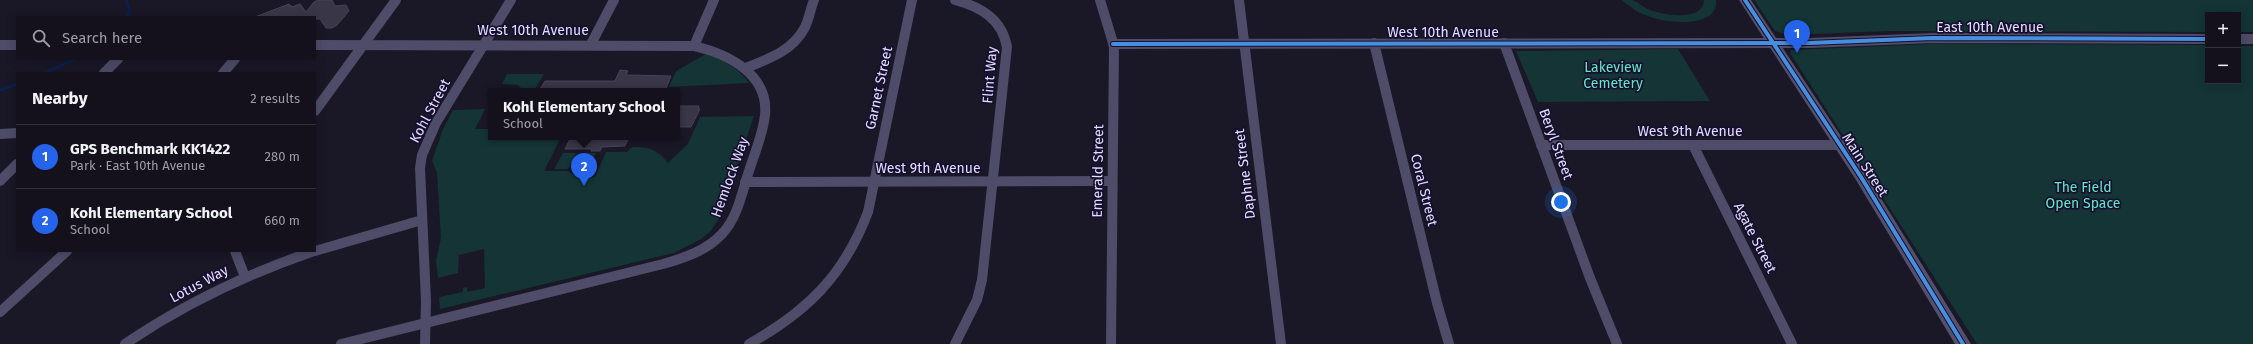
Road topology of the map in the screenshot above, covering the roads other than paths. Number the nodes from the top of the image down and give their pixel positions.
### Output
1 (396, 0) edge
2 (511, 0) edge
3 (614, 0) edge
4 (714, 0) edge
5 (814, 0) edge
6 (912, 0) edge
7 (956, 0) edge
8 (1100, 0) edge
9 (1239, 0) edge
10 (1745, 0) edge
11 (2205, 39) edge
12 (2241, 39) edge
13 (2253, 39) edge
14 (1773, 42) junction
15 (1244, 43) junction
16 (1374, 43) junction
17 (1504, 43) junction
18 (484, 44) junction
19 (591, 44) junction
20 (1113, 44) junction
21 (0, 45) edge
22 (316, 45) edge
23 (363, 45) junction
24 (16, 46) edge
25 (694, 46) junction
26 (117, 60) edge
27 (234, 60) edge
28 (746, 68) junction
29 (105, 72) edge
30 (224, 72) edge
31 (316, 110) edge
32 (16, 133) edge
33 (0, 134) edge
34 (1541, 145) junction
35 (1840, 145) junction
36 (1693, 146) junction
37 (16, 165) edge
38 (992, 181) junction
39 (1112, 181) junction
40 (0, 182) edge
41 (745, 182) junction
42 (874, 182) junction
43 (422, 220) junction
44 (316, 251) edge
45 (65, 252) edge
46 (235, 252) edge
47 (312, 252) edge
48 (244, 277) junction
49 (0, 312) edge
50 (425, 324) junction
51 (125, 344) edge
52 (342, 344) edge
53 (425, 344) edge
54 (749, 344) edge
55 (955, 344) edge
56 (1111, 344) edge
57 (1281, 344) edge
58 (1449, 344) edge
59 (1617, 344) edge
60 (1792, 344) edge
61 (1963, 344) edge

1 - 23 street
2 - 18 street, Kohl Street
3 - 19 street
4 - 25 street
5 - 28 street
6 - 42 street, Garnet Street
7 - 38 street, Flint Way
8 - 20 street, Emerald Street
9 - 15 street, Daphne Street
10 - 14 main road, Main Street
11 - 14 street, East 10th Avenue
12 - 13 street
14 - 17 street, West 10th Avenue
14 - 35 main road, Main Street
15 - 16 street, West 10th Avenue
15 - 20 street, West 10th Avenue
15 - 57 street, Daphne Street
16 - 17 street, West 10th Avenue
16 - 58 street, Coral Street
17 - 34 street, Beryl Street
18 - 19 street, West 10th Avenue
18 - 23 street, West 10th Avenue
18 - 43 street, Kohl Street
19 - 25 street, West 10th Avenue
20 - 39 street, Emerald Street
21 - 24 street
22 - 23 street, West 10th Avenue
23 - 31 street
25 - 28 street, West 10th Avenue
26 - 29 street
27 - 30 street
28 - 41 street, Hemlock Way
32 - 33 street
34 - 36 street, West 9th Avenue
34 - 59 street, Beryl Street
35 - 36 street, West 9th Avenue
35 - 61 main road, Main Street
36 - 60 street, Agate Street
37 - 40 street
38 - 39 street, West 9th Avenue
38 - 42 street, West 9th Avenue
38 - 55 street, Flint Way
39 - 56 street, Emerald Street
41 - 42 street, West 9th Avenue
41 - 50 street, Hemlock Way
42 - 54 street, Garnet Street
43 - 44 street, Lotus Way
43 - 50 street, Kohl Street
45 - 49 street
46 - 48 street
47 - 48 street, Lotus Way
48 - 51 street, Lotus Way
50 - 52 street, Hemlock Way
50 - 53 street, Kohl Street

